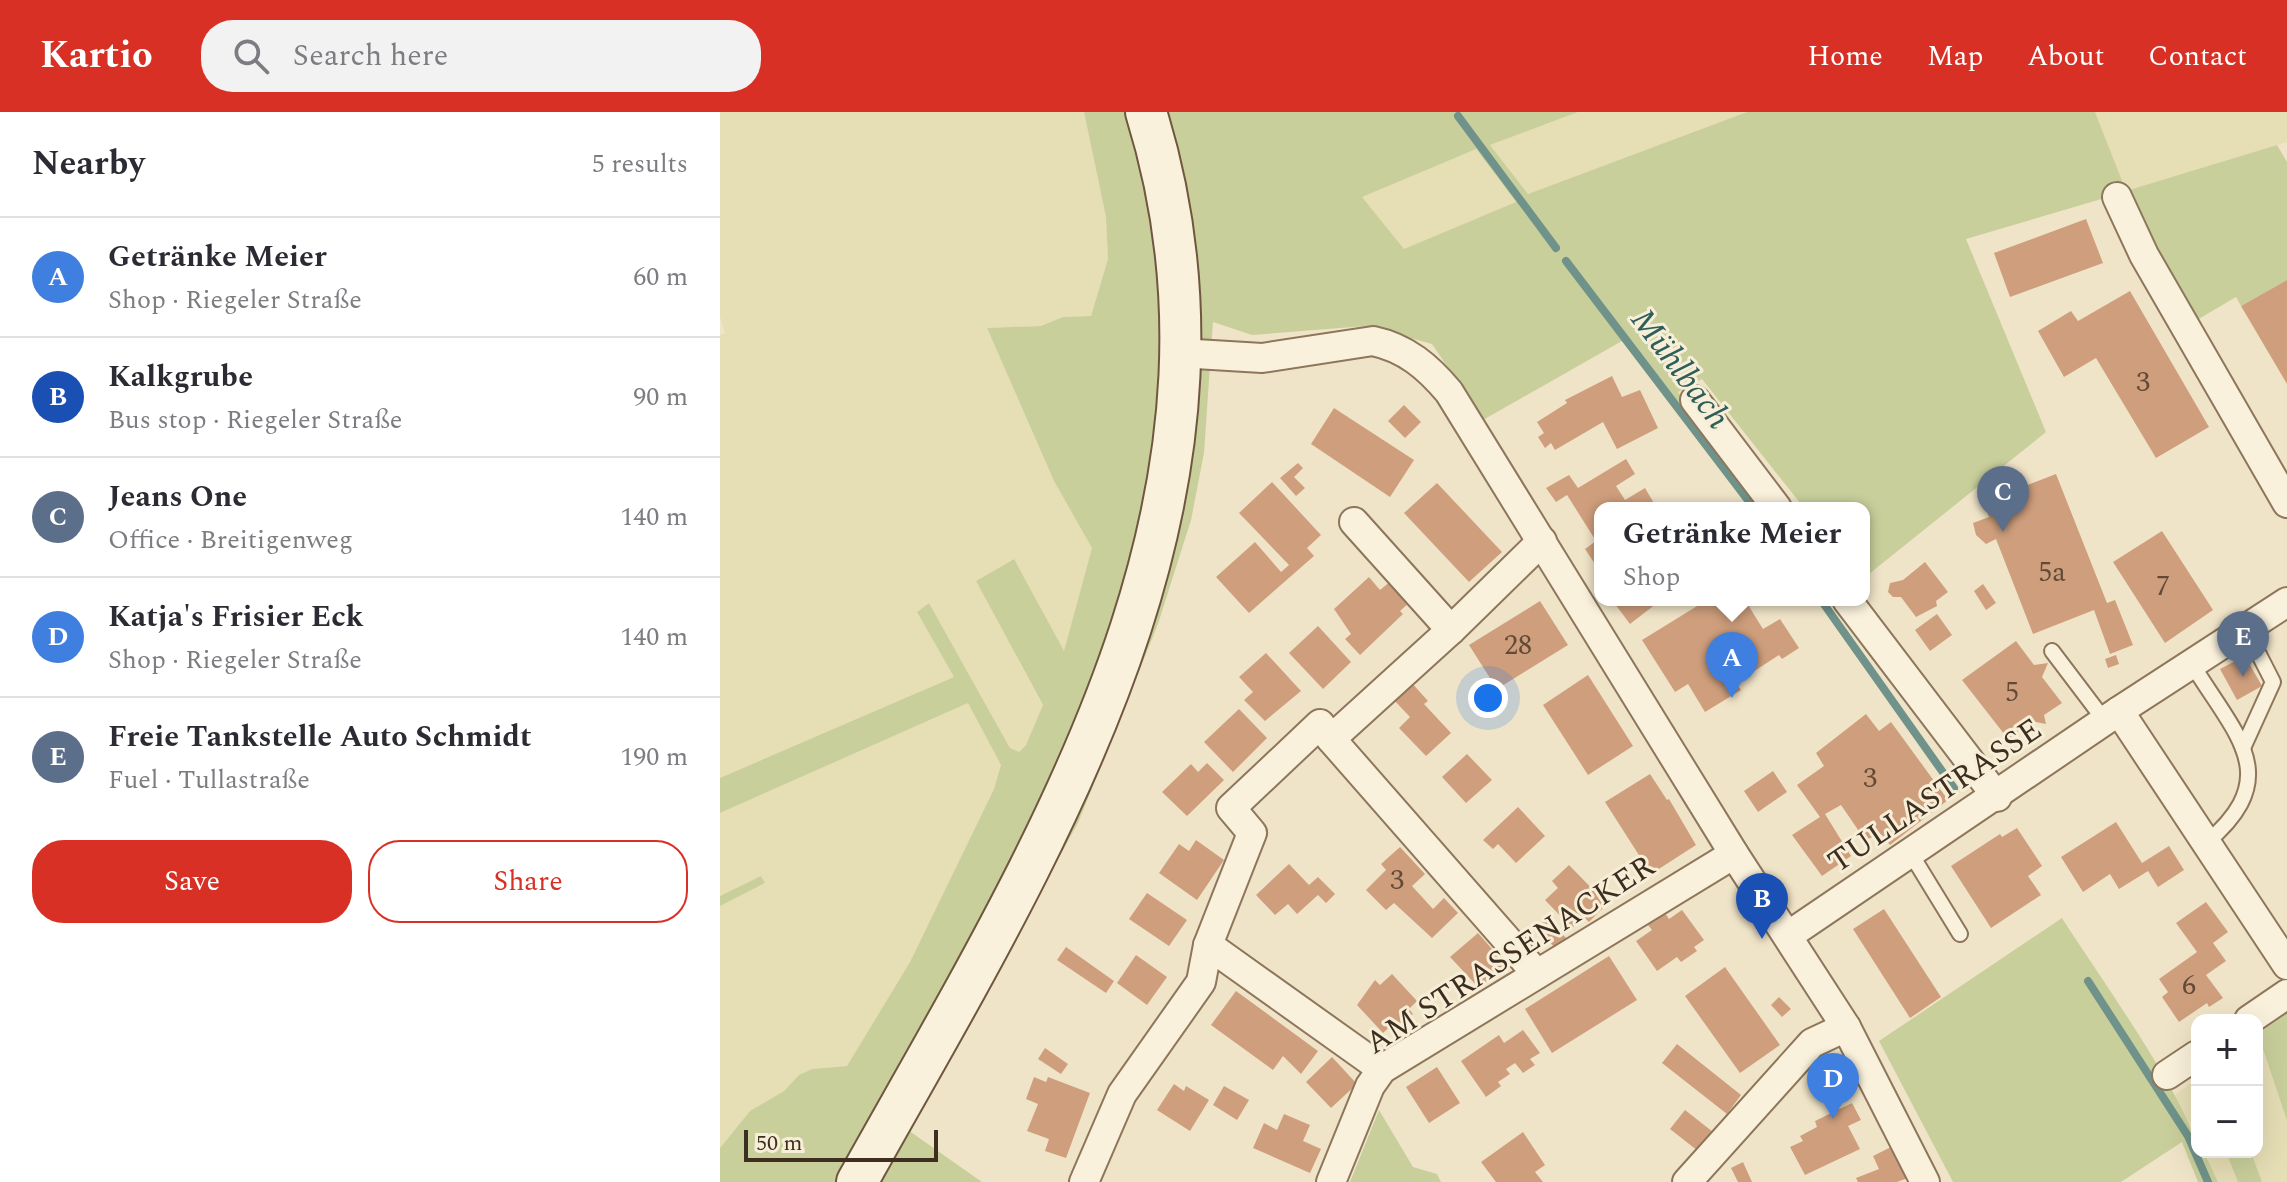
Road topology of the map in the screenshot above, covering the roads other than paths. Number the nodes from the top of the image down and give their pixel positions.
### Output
1 (1146, 112) edge
2 (2117, 197) dead end
3 (1179, 353) junction
4 (1695, 400) dead end
5 (1772, 502) edge
6 (2287, 503) edge
7 (1354, 522) dead end
8 (1542, 541) junction
9 (2287, 602) edge
10 (1852, 606) edge
11 (2246, 629) junction
12 (1451, 630) junction
13 (2052, 651) dead end
14 (2192, 664) junction
15 (2112, 716) junction
16 (1331, 739) junction
17 (2243, 748) junction
18 (1997, 797) junction
19 (2206, 843) junction
20 (1734, 854) junction
21 (1911, 854) junction
22 (1960, 934) dead end
23 (1789, 935) junction
24 (1208, 945) junction
25 (2287, 965) edge
26 (1537, 974) junction
27 (2287, 994) edge
28 (2258, 1014) edge
29 (1846, 1027) junction
30 (2191, 1059) edge
31 (1382, 1069) junction
32 (2167, 1075) dead end
33 (857, 1182) edge
34 (1084, 1182) edge
35 (1331, 1182) edge
36 (1687, 1182) edge
37 (1925, 1182) edge

1 - 3 street
2 - 6 street
3 - 8 street
3 - 33 street
4 - 5 street
7 - 12 street
8 - 12 street
8 - 20 street
9 - 11 street, TULLASTRASSE
10 - 18 street
11 - 14 street, TULLASTRASSE
11 - 17 lane
12 - 16 street
13 - 15 lane
14 - 15 street, TULLASTRASSE
14 - 17 lane
15 - 18 street, TULLASTRASSE
15 - 19 street
16 - 24 street
16 - 26 street
17 - 19 lane
18 - 21 street, TULLASTRASSE
19 - 25 street
20 - 23 street
20 - 26 street, AM STRASSENACKER
21 - 22 lane
21 - 23 street, TULLASTRASSE
23 - 29 street
24 - 31 street
24 - 34 street
26 - 31 street, AM STRASSENACKER
27 - 28 street
29 - 36 street
29 - 37 street
30 - 32 street
31 - 35 street, AM STRASSENACKER

